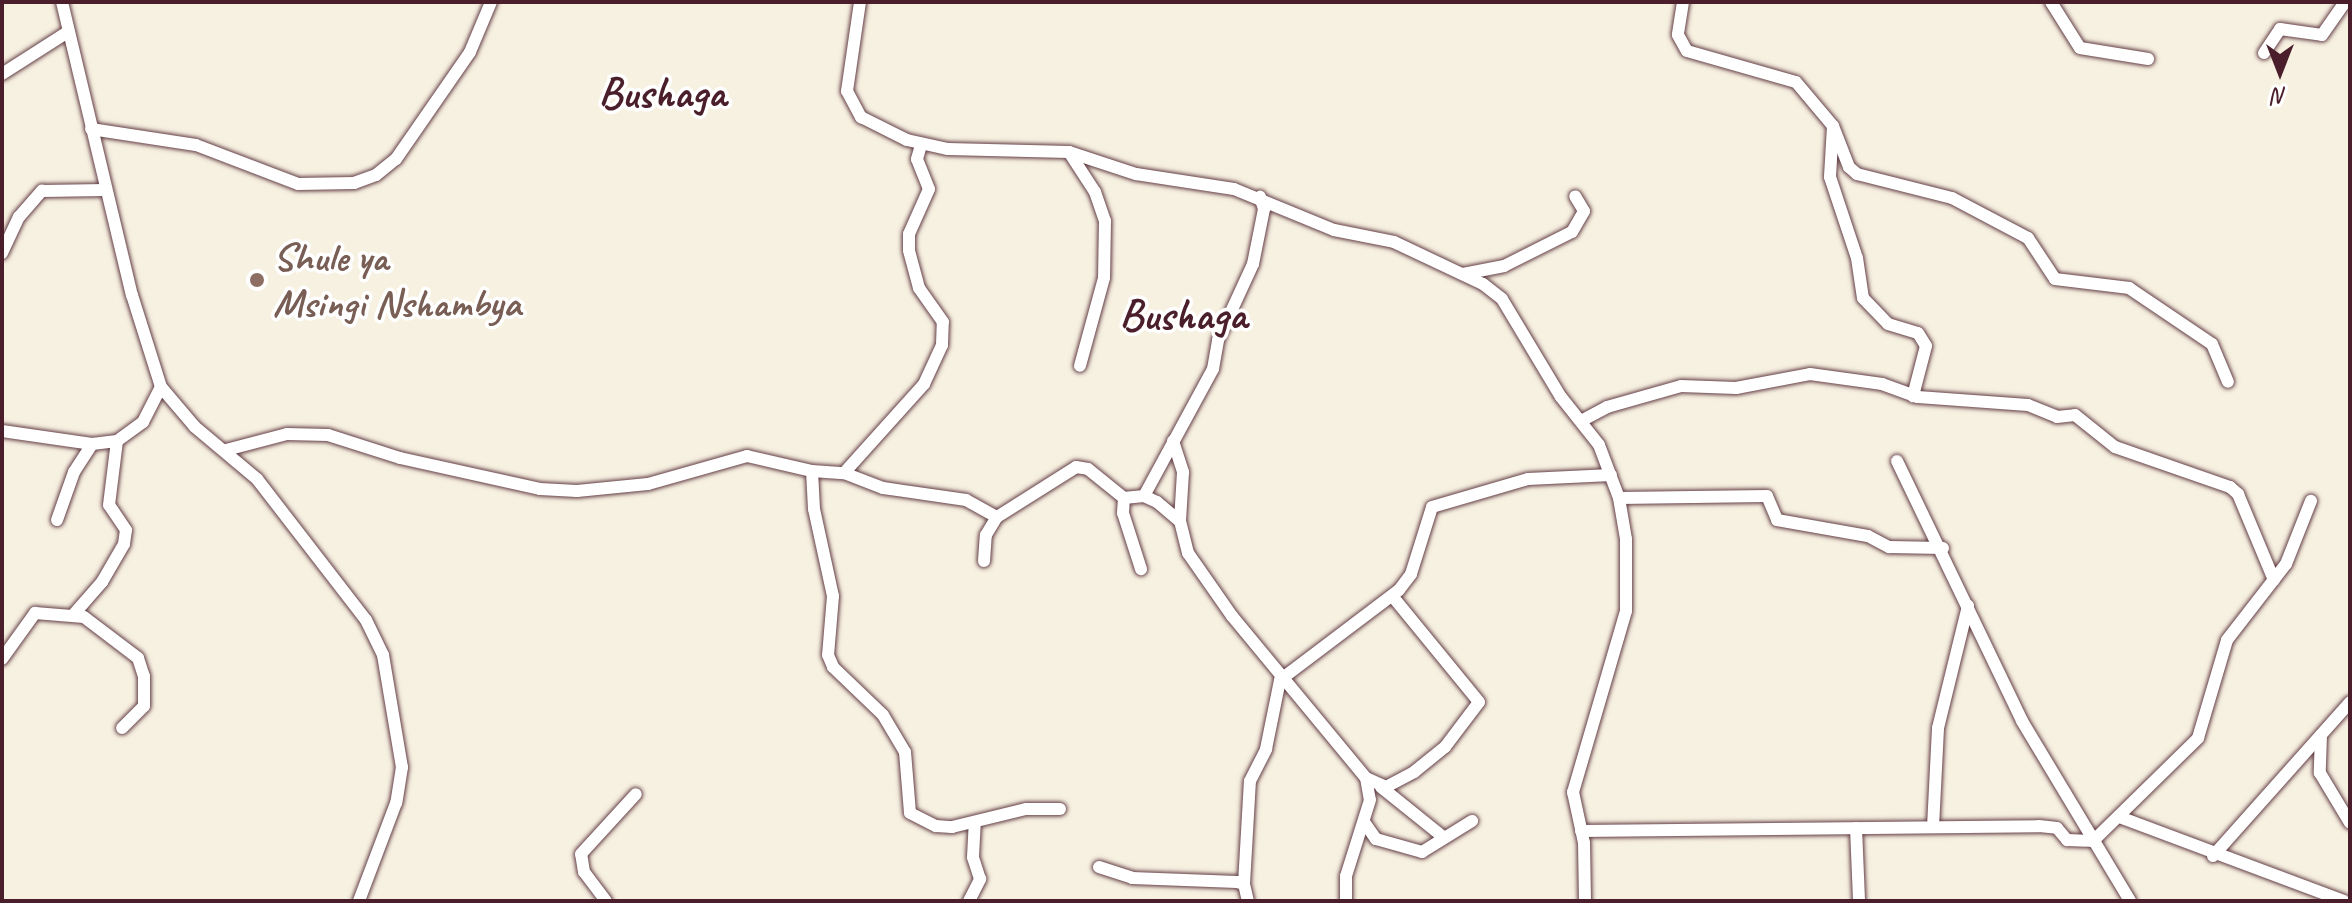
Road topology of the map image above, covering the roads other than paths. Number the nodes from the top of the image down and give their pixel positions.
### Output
1 (62, 2) edge
2 (491, 2) edge
3 (860, 2) edge
4 (1683, 2) edge
5 (2051, 2) edge
6 (2345, 2) edge
7 (66, 33) junction
8 (2264, 53) dead end
9 (2148, 59) dead end
10 (2, 74) edge
11 (1833, 126) junction
12 (91, 129) junction
13 (921, 145) junction
14 (1069, 152) junction
15 (105, 190) junction
16 (1575, 196) dead end
17 (1260, 197) junction
18 (2, 253) edge
19 (1463, 274) junction
20 (1080, 366) dead end
21 (2228, 382) dead end
22 (161, 387) junction
23 (1913, 396) junction
24 (1581, 421) junction
25 (2, 431) edge
26 (117, 441) junction
27 (1173, 441) junction
28 (92, 444) junction
29 (226, 450) junction
30 (1897, 461) dead end
31 (812, 471) junction
32 (844, 473) junction
33 (1611, 475) junction
34 (1144, 496) junction
35 (1124, 498) junction
36 (1619, 498) junction
37 (2311, 501) dead end
38 (997, 517) junction
39 (57, 520) dead end
40 (1180, 521) junction
41 (1943, 548) junction
42 (984, 561) dead end
43 (1141, 569) dead end
44 (2274, 580) junction
45 (1393, 597) junction
46 (1968, 606) junction
47 (74, 614) junction
48 (2, 659) edge
49 (1283, 677) junction
50 (2350, 702) edge
51 (122, 728) dead end
52 (2321, 735) junction
53 (1366, 778) junction
54 (1381, 787) junction
55 (636, 794) dead end
56 (1060, 809) dead end
57 (2122, 818) junction
58 (1472, 821) dead end
59 (975, 822) junction
60 (1364, 822) junction
61 (2350, 823) edge
62 (1933, 827) junction
63 (1856, 828) junction
64 (1581, 831) junction
65 (1442, 836) junction
66 (2093, 841) junction
67 (2213, 856) junction
68 (1099, 867) dead end
69 (1244, 884) junction
70 (361, 898) edge
71 (606, 901) edge
72 (969, 901) edge
73 (1248, 901) edge
74 (1346, 901) edge
75 (1585, 901) edge
76 (1859, 901) edge
77 (2130, 901) edge
78 (2344, 901) edge

1 - 7 street
2 - 12 street
3 - 13 street
4 - 11 street
5 - 9 street
6 - 8 street
7 - 10 street
7 - 12 street
11 - 21 street
11 - 23 street
12 - 15 street
13 - 14 street
13 - 32 street
14 - 17 street
14 - 20 street
15 - 18 street
15 - 22 street
16 - 19 street
17 - 19 street
17 - 27 street
19 - 24 street
22 - 26 street
22 - 29 street
23 - 24 street
23 - 44 street
24 - 33 street
25 - 28 street
26 - 28 street
26 - 47 street
27 - 34 street
27 - 40 street
28 - 39 street
29 - 31 street
29 - 70 street
30 - 41 street
31 - 32 street
31 - 59 street
32 - 38 street
33 - 36 street
33 - 45 street
34 - 35 street
34 - 40 street
35 - 38 street
35 - 43 street
36 - 41 street
36 - 64 street
37 - 44 street
38 - 42 street
40 - 49 street
41 - 46 street
44 - 57 street
45 - 49 street
45 - 54 street
46 - 62 street
46 - 66 street
47 - 48 street
47 - 51 street
49 - 53 street
49 - 69 street
50 - 52 street
52 - 61 street
52 - 67 street
53 - 54 street
53 - 60 street
54 - 65 street
55 - 71 street
56 - 59 street
57 - 66 street
57 - 67 street
58 - 65 street
59 - 72 street
60 - 65 street
60 - 74 street
62 - 63 street
62 - 66 street
63 - 64 street
63 - 76 street
64 - 75 street
66 - 77 street
67 - 78 street
68 - 69 street
69 - 73 street

